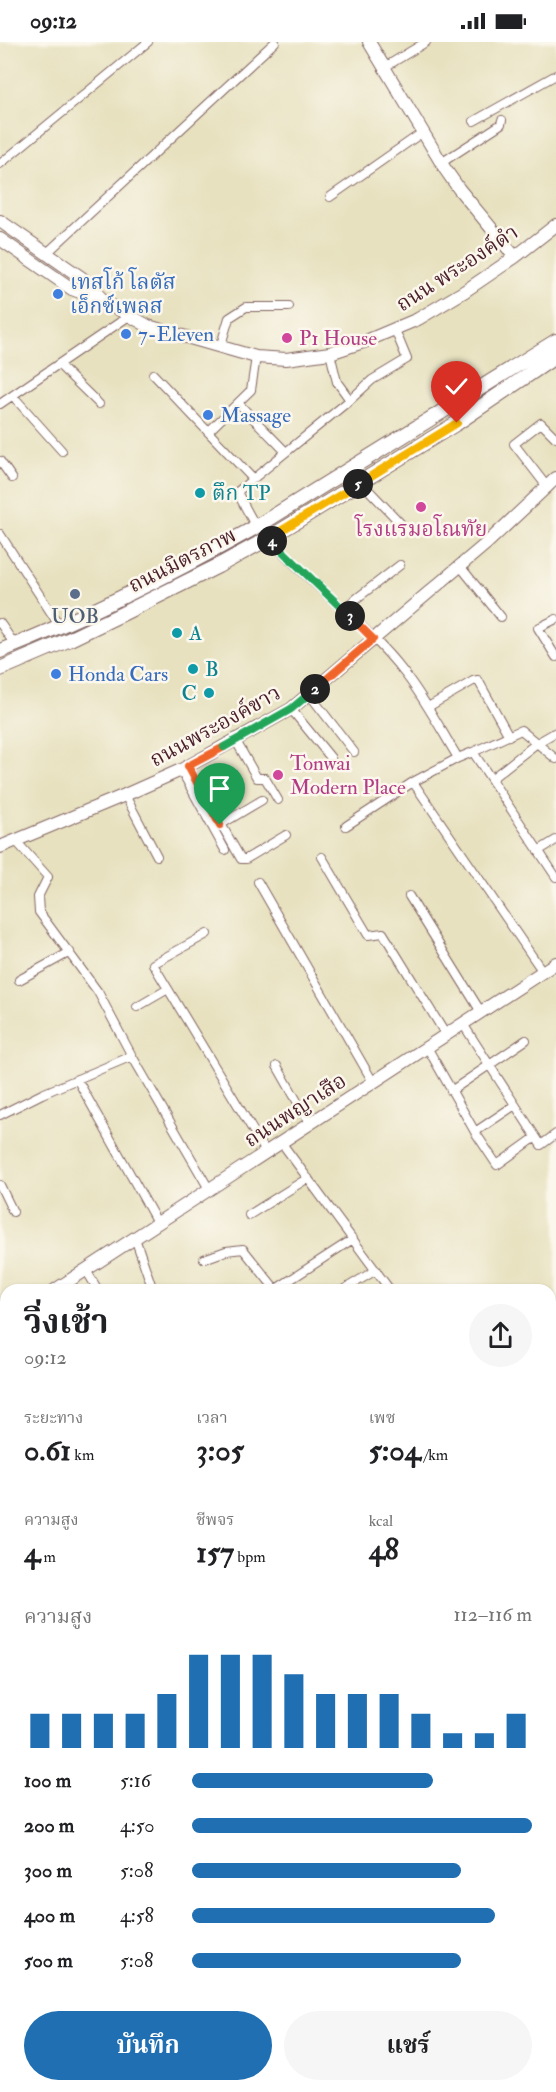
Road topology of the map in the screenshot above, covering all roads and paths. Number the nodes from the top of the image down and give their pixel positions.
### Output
1 (148, 42) edge
2 (275, 42) edge
3 (369, 42) edge
4 (426, 42) edge
5 (385, 67) junction
6 (556, 75) edge
7 (502, 120) dead end
8 (474, 121) dead end
9 (423, 132) junction
10 (441, 163) junction
11 (0, 164) edge
12 (330, 197) dead end
13 (0, 221) edge
14 (556, 225) edge
15 (0, 239) edge
16 (47, 253) junction
17 (515, 257) junction
18 (102, 300) junction
19 (289, 307) dead end
20 (129, 316) junction
21 (395, 330) junction
22 (556, 331) edge
23 (556, 341) edge
24 (220, 348) junction
25 (330, 353) junction
26 (556, 356) edge
27 (256, 357) junction
28 (59, 364) junction
29 (556, 367) edge
30 (153, 374) dead end
31 (13, 396) junction
32 (465, 398) junction
33 (350, 400) junction
34 (238, 403) junction
35 (0, 404) edge
36 (99, 404) dead end
37 (457, 423) junction
38 (208, 432) junction
39 (556, 438) edge
40 (62, 451) dead end
41 (286, 452) junction
42 (0, 461) edge
43 (12, 478) dead end
44 (253, 478) junction
45 (361, 482) junction
46 (553, 483) edge
47 (256, 527) junction
48 (406, 529) dead end
49 (0, 534) edge
50 (269, 538) junction
51 (400, 565) dead end
52 (460, 566) junction
53 (343, 609) junction
54 (501, 617) dead end
55 (556, 619) edge
56 (0, 623) edge
57 (59, 625) junction
58 (373, 639) junction
59 (15, 645) junction
60 (0, 651) edge
61 (556, 657) edge
62 (0, 669) edge
63 (309, 694) junction
64 (428, 707) junction
65 (291, 709) junction
66 (556, 732) edge
67 (508, 736) junction
68 (236, 741) junction
69 (537, 743) junction
70 (354, 752) dead end
71 (473, 752) junction
72 (331, 758) dead end
73 (458, 758) junction
74 (556, 759) edge
75 (184, 768) junction
76 (491, 779) junction
77 (413, 782) junction
78 (125, 795) junction
79 (262, 800) dead end
80 (278, 800) dead end
81 (220, 825) junction
82 (346, 826) dead end
83 (286, 835) dead end
84 (556, 840) edge
85 (16, 841) junction
86 (0, 847) edge
87 (225, 850) dead end
88 (538, 851) junction
89 (157, 856) dead end
90 (322, 857) dead end
91 (556, 877) edge
92 (258, 882) dead end
93 (409, 896) dead end
94 (207, 934) dead end
95 (70, 952) junction
96 (552, 969) edge
97 (19, 980) dead end
98 (168, 989) junction
99 (137, 1007) dead end
100 (481, 1012) junction
101 (463, 1024) junction
102 (446, 1035) junction
103 (526, 1040) dead end
104 (427, 1047) junction
105 (132, 1056) junction
106 (489, 1065) junction
107 (277, 1066) dead end
108 (78, 1079) junction
109 (373, 1082) junction
110 (451, 1090) junction
111 (515, 1104) junction
112 (0, 1115) edge
113 (310, 1124) junction
114 (475, 1132) junction
115 (556, 1134) edge
116 (536, 1137) junction
117 (281, 1142) junction
118 (266, 1152) junction
119 (308, 1178) junction
120 (0, 1185) edge
121 (209, 1189) junction
122 (13, 1212) dead end
123 (249, 1215) dead end
124 (158, 1224) junction
125 (135, 1238) junction
126 (352, 1239) junction
127 (204, 1259) dead end
128 (86, 1270) junction
129 (376, 1270) junction
130 (64, 1284) edge
131 (94, 1284) edge
132 (151, 1284) edge
133 (271, 1284) edge
134 (285, 1284) edge
135 (353, 1284) edge
136 (386, 1284) edge

1 - 11 street
2 - 16 street
3 - 5 street
4 - 5 street
5 - 9 street
6 - 8 street
7 - 10 street
9 - 10 street
9 - 12 street
10 - 17 street
13 - 16 street
14 - 17 street, ถนน พระองค์ดำ
15 - 18 street
16 - 18 street
17 - 21 street, ถนน พระองค์ดำ
18 - 20 street, ถนน พระองค์ดำ
19 - 24 street
20 - 24 street, ถนน พระองค์ดำ
20 - 28 street
21 - 25 street, ถนน พระองค์ดำ
21 - 33 street
22 - 32 main road
23 - 32 main road, ถนนมิตรภาพ
24 - 27 street, ถนน พระองค์ดำ
25 - 27 street, ถนน พระองค์ดำ
25 - 33 street
26 - 37 main road, ถนนมิตรภาพ
27 - 34 street
28 - 31 street
28 - 36 street
29 - 37 main road
30 - 38 street
31 - 35 street
31 - 40 street
32 - 47 main road, ถนนมิตรภาพ
33 - 41 street
34 - 38 street
34 - 41 street
37 - 45 main road, ถนนมิตรภาพ
38 - 44 street
39 - 46 street
41 - 44 street
42 - 43 street
44 - 47 street
45 - 48 street
45 - 50 main road, ถนนมิตรภาพ
46 - 52 street, ถนนพระองค์ขาว
47 - 57 main road, ถนนมิตรภาพ
49 - 57 street
50 - 53 street
50 - 62 main road, ถนนมิตรภาพ
51 - 53 street
52 - 54 street
52 - 58 street, ถนนพระองค์ขาว
53 - 58 street
55 - 61 street
56 - 59 street
57 - 59 main road, ถนนมิตรภาพ
58 - 63 street, ถนนพระองค์ขาว
58 - 64 street
59 - 60 main road, ถนนมิตรภาพ
63 - 65 street, ถนนพระองค์ขาว
63 - 70 street
64 - 67 street
64 - 73 street
65 - 68 street, ถนนพระองค์ขาว
65 - 72 street
66 - 69 street
67 - 69 street
67 - 71 street
68 - 75 street, ถนนพระองค์ขาว
68 - 80 street
69 - 74 street
69 - 76 street
71 - 73 street
71 - 76 street
73 - 77 street
75 - 78 street, ถนนพระองค์ขาว
75 - 81 street
75 - 87 street
76 - 88 street
77 - 82 street
77 - 96 street
78 - 85 street, ถนนพระองค์ขาว
78 - 89 street
79 - 81 street
81 - 83 street
84 - 88 street
85 - 86 street, ถนนพระองค์ขาว
85 - 95 street
88 - 91 street
90 - 102 street
92 - 109 street
93 - 100 street
94 - 98 street
95 - 97 street
95 - 105 street
96 - 100 street, ถนนพญาเสือ
98 - 99 street
98 - 118 street
100 - 101 street, ถนนพญาเสือ
101 - 102 street, ถนนพญาเสือ
101 - 106 street
102 - 104 street, ถนนพญาเสือ
103 - 106 street
104 - 109 street, ถนนพญาเสือ
104 - 110 street
105 - 108 street
105 - 121 street
106 - 110 street
106 - 111 street
107 - 113 street
108 - 112 street
108 - 124 street
109 - 113 street, ถนนพญาเสือ
110 - 114 street
111 - 114 street
111 - 116 street
113 - 117 street, ถนนพญาเสือ
114 - 116 street
115 - 116 street
117 - 118 street, ถนนพญาเสือ
117 - 119 street
118 - 121 street, ถนนพญาเสือ
119 - 123 street
119 - 126 street
120 - 122 street
121 - 124 street, ถนนพญาเสือ
124 - 125 street, ถนนพญาเสือ
125 - 128 street, ถนนพญาเสือ
125 - 132 street
126 - 129 street
126 - 134 street
127 - 133 street
128 - 130 street, ถนนพญาเสือ
128 - 131 street
129 - 135 street
129 - 136 street

